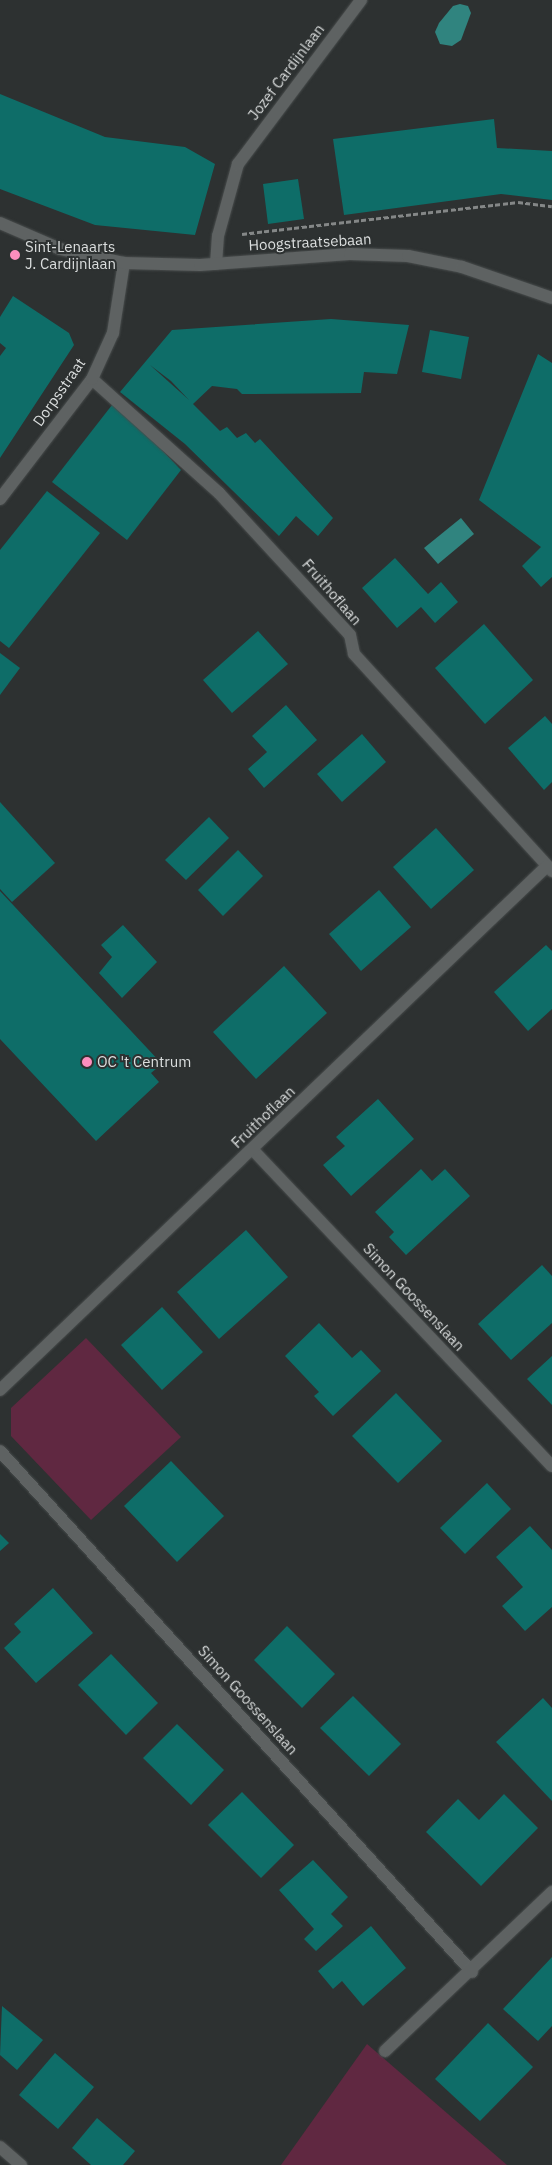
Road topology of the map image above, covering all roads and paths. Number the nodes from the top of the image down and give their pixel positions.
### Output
1 (361, 0) edge
2 (552, 206) edge
3 (0, 223) edge
4 (218, 236) junction
5 (124, 263) junction
6 (216, 264) junction
7 (552, 298) edge
8 (92, 379) junction
9 (0, 499) edge
10 (549, 868) edge
11 (253, 1150) junction
12 (0, 1390) edge
13 (0, 1451) edge
14 (552, 1466) edge
15 (552, 1892) edge
16 (472, 1972) junction
17 (385, 2051) dead end
18 (0, 2148) edge
19 (21, 2165) edge

1 - 4 street, Jozef Cardijnlaan
2 - 4 path
3 - 5 street, Hoogstraatsebaan
4 - 6 street
5 - 6 street, Hoogstraatsebaan
5 - 8 street, Dorpsstraat
6 - 7 street, Hoogstraatsebaan
8 - 9 street, Dorpsstraat
8 - 10 street, Fruithoflaan
10 - 11 street, Fruithoflaan
11 - 12 street, Fruithoflaan
11 - 14 street, Simon Goossenslaan
13 - 16 street, Simon Goossenslaan
15 - 16 street
16 - 17 street
18 - 19 street

